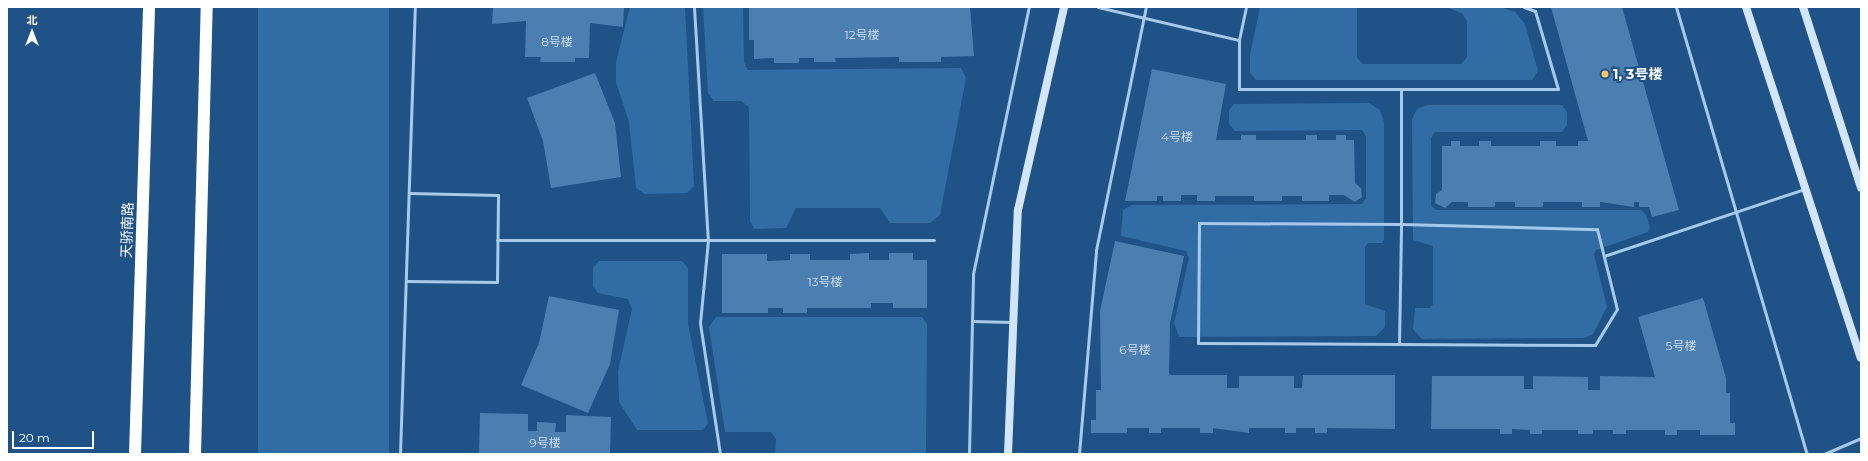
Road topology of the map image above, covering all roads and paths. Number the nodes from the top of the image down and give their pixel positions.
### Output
1 (149, 7) edge
2 (207, 7) edge
3 (415, 7) edge
4 (694, 7) edge
5 (1030, 7) edge
6 (1064, 7) edge
7 (1098, 7) edge
8 (1146, 7) edge
9 (1246, 7) edge
10 (1524, 7) edge
11 (1676, 7) edge
12 (1746, 7) edge
13 (1803, 7) edge
14 (1144, 17) junction
15 (1239, 40) junction
16 (1401, 90) junction
17 (1861, 188) edge
18 (1806, 189) junction
19 (409, 194) junction
20 (1736, 212) junction
21 (1401, 224) junction
22 (497, 240) junction
23 (708, 240) junction
24 (934, 240) dead end
25 (1604, 256) junction
26 (406, 281) junction
27 (972, 321) junction
28 (1014, 322) junction
29 (1399, 344) junction
30 (1861, 358) edge
31 (1861, 438) edge
32 (135, 454) edge
33 (195, 454) edge
34 (400, 454) edge
35 (720, 454) edge
36 (969, 454) edge
37 (1008, 454) edge
38 (1079, 454) edge
39 (1807, 454) edge
40 (1824, 454) edge

1 - 32 highway, 天骄南路
2 - 33 highway
3 - 19 lane
4 - 23 lane
5 - 27 lane
6 - 28 street
7 - 14 lane
8 - 14 lane
9 - 15 lane
10 - 16 lane
11 - 20 lane
12 - 18 street
13 - 17 street
14 - 15 lane
14 - 38 lane
15 - 16 lane
16 - 21 lane
18 - 20 lane
18 - 30 street
19 - 22 lane
19 - 26 lane
20 - 25 lane
20 - 39 lane
21 - 25 lane
21 - 29 lane
21 - 29 lane
22 - 23 lane
22 - 26 lane
23 - 24 lane
23 - 35 lane
25 - 29 lane
26 - 34 lane
27 - 28 lane
27 - 36 lane
28 - 37 street
31 - 40 lane

